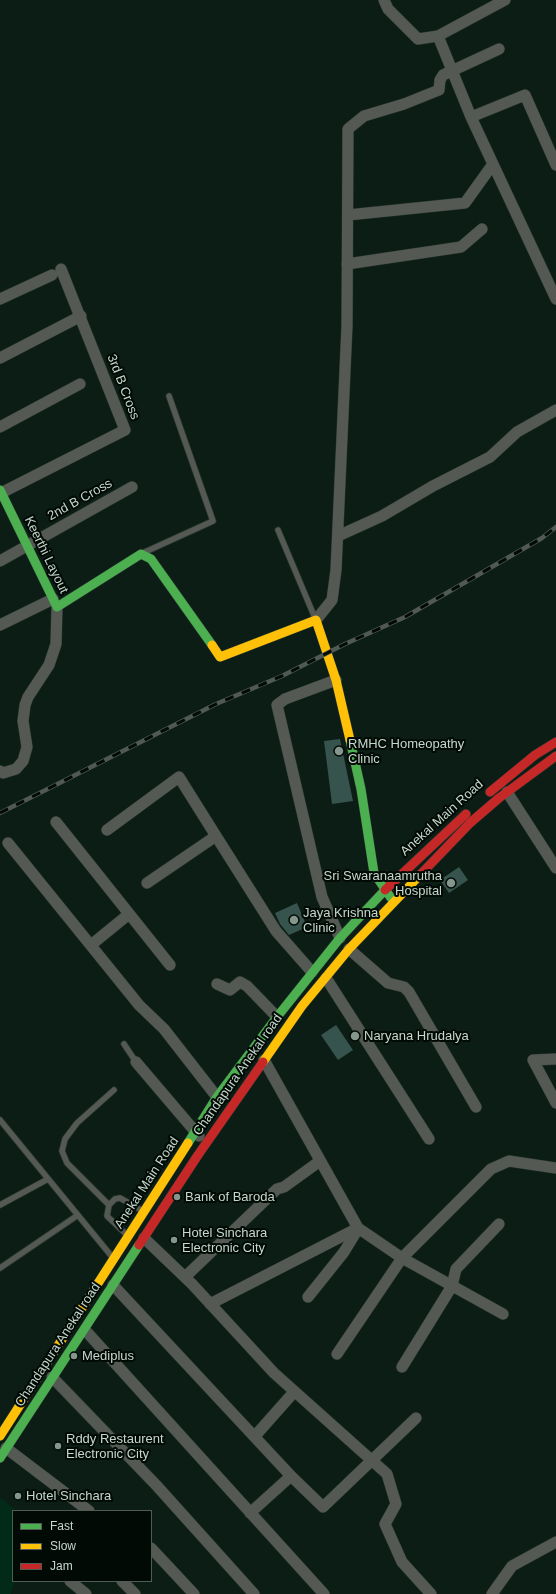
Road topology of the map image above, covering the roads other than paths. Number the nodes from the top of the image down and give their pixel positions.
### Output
1 (384, 0) edge
2 (505, 0) edge
3 (438, 36) junction
4 (499, 49) dead end
5 (451, 71) junction
6 (471, 117) junction
7 (493, 164) junction
8 (556, 165) edge
9 (348, 215) junction
10 (482, 229) dead end
11 (347, 264) junction
12 (0, 299) edge
13 (556, 299) edge
14 (80, 316) junction
15 (0, 358) edge
16 (80, 384) dead end
17 (168, 396) dead end
18 (556, 410) edge
19 (0, 427) edge
20 (132, 487) dead end
21 (0, 492) edge
22 (278, 530) dead end
23 (338, 536) junction
24 (27, 547) junction
25 (141, 554) junction
26 (0, 560) edge
27 (55, 603) junction
28 (316, 620) junction
29 (0, 625) edge
30 (336, 680) junction
31 (556, 742) edge
32 (556, 756) edge
33 (0, 771) edge
34 (507, 792) junction
35 (56, 822) dead end
36 (107, 830) dead end
37 (216, 836) junction
38 (8, 843) dead end
39 (556, 868) edge
40 (147, 883) dead end
41 (384, 890) junction
42 (394, 901) junction
43 (129, 914) junction
44 (340, 938) junction
45 (91, 944) junction
46 (349, 948) junction
47 (170, 965) dead end
48 (312, 972) junction
49 (326, 978) junction
50 (217, 984) dead end
51 (277, 1017) junction
52 (124, 1044) dead end
53 (556, 1059) edge
54 (264, 1060) junction
55 (136, 1062) joint
56 (114, 1090) dead end
57 (217, 1097) junction
58 (556, 1103) edge
59 (476, 1107) dead end
60 (0, 1120) edge
61 (195, 1132) junction
62 (429, 1139) dead end
63 (207, 1142) junction
64 (320, 1161) junction
65 (556, 1168) edge
66 (48, 1179) junction
67 (0, 1205) edge
68 (109, 1205) junction
69 (144, 1212) junction
70 (78, 1215) junction
71 (499, 1224) dead end
72 (358, 1228) junction
73 (128, 1236) junction
74 (144, 1238) junction
75 (113, 1258) junction
76 (402, 1258) junction
77 (0, 1268) edge
78 (124, 1268) junction
79 (185, 1277) junction
80 (113, 1285) junction
81 (452, 1286) junction
82 (308, 1297) dead end
83 (210, 1304) junction
84 (503, 1314) dead end
85 (85, 1330) junction
86 (337, 1354) dead end
87 (402, 1367) dead end
88 (52, 1377) junction
89 (294, 1392) junction
90 (416, 1418) dead end
91 (0, 1436) edge
92 (255, 1436) junction
93 (3, 1453) edge
94 (372, 1460) junction
95 (291, 1476) junction
96 (88, 1510) edge
97 (250, 1513) junction
98 (556, 1542) edge
99 (152, 1549) edge
100 (71, 1582) edge
101 (123, 1582) edge
102 (86, 1594) edge
103 (135, 1594) edge
104 (194, 1594) edge
105 (254, 1594) edge
106 (324, 1594) edge
107 (430, 1594) edge
108 (492, 1594) edge

1 - 3 street
2 - 3 street
3 - 5 street
4 - 5 street
5 - 6 street
5 - 9 street
6 - 7 street
6 - 8 street
7 - 9 street
7 - 13 street
9 - 11 street
10 - 11 street
11 - 23 street
12 - 14 street, 3rd B Cross
14 - 15 street
14 - 21 street, 3rd B Cross
16 - 19 street
17 - 25 lane, Keerthi Layout
18 - 23 street
20 - 24 street, 2nd B Cross
21 - 24 main road, Keerthi Layout
22 - 28 lane
23 - 28 street
24 - 26 street, 2nd B Cross
24 - 27 main road, Keerthi Layout
25 - 27 main road, Keerthi Layout
25 - 28 main road
27 - 29 street
27 - 33 street
28 - 30 main road
30 - 41 main road
30 - 44 street
31 - 41 main road, Anekal Main Road
32 - 34 main road, Chandapura Anekal road
34 - 39 street
34 - 42 main road, Chandapura Anekal road
35 - 43 street
36 - 37 street
37 - 40 street
37 - 48 street
38 - 45 street
41 - 42 main road
41 - 44 main road, Anekal Main Road
42 - 46 main road, Chandapura Anekal road
43 - 45 street
43 - 47 street
44 - 48 main road, Anekal Main Road
45 - 57 street
46 - 49 main road, Chandapura Anekal road
46 - 59 street
48 - 51 main road, Anekal Main Road
49 - 54 main road, Chandapura Anekal road
49 - 62 street
50 - 51 street
51 - 57 main road, Anekal Main Road
52 - 55 lane
53 - 58 street
54 - 63 main road, Chandapura Anekal road
54 - 64 street
55 - 61 street
56 - 68 lane
57 - 61 main road, Anekal Main Road
60 - 66 lane
61 - 63 street
61 - 69 main road, Anekal Main Road
63 - 74 main road, Chandapura Anekal road
64 - 72 street
64 - 79 street
65 - 76 street
66 - 67 lane
66 - 70 lane
68 - 69 lane
68 - 73 lane
69 - 73 main road, Anekal Main Road
70 - 75 lane
70 - 77 lane
71 - 81 street
72 - 76 street
72 - 82 street
72 - 83 street
73 - 75 main road, Anekal Main Road
74 - 78 main road, Chandapura Anekal road
74 - 79 street
75 - 78 lane
75 - 91 main road, Anekal Main Road
76 - 81 street
76 - 86 street
78 - 80 main road, Chandapura Anekal road
79 - 83 street
80 - 85 main road, Chandapura Anekal road
80 - 92 street
81 - 84 street
81 - 87 street
83 - 89 street
85 - 88 main road, Chandapura Anekal road
85 - 97 street
88 - 93 main road, Chandapura Anekal road
88 - 105 street
89 - 92 street
89 - 94 street
90 - 94 street
92 - 95 street
93 - 96 street
94 - 95 street
94 - 107 street
95 - 97 street
97 - 106 street
98 - 108 street
99 - 104 street
100 - 102 street
101 - 103 street

